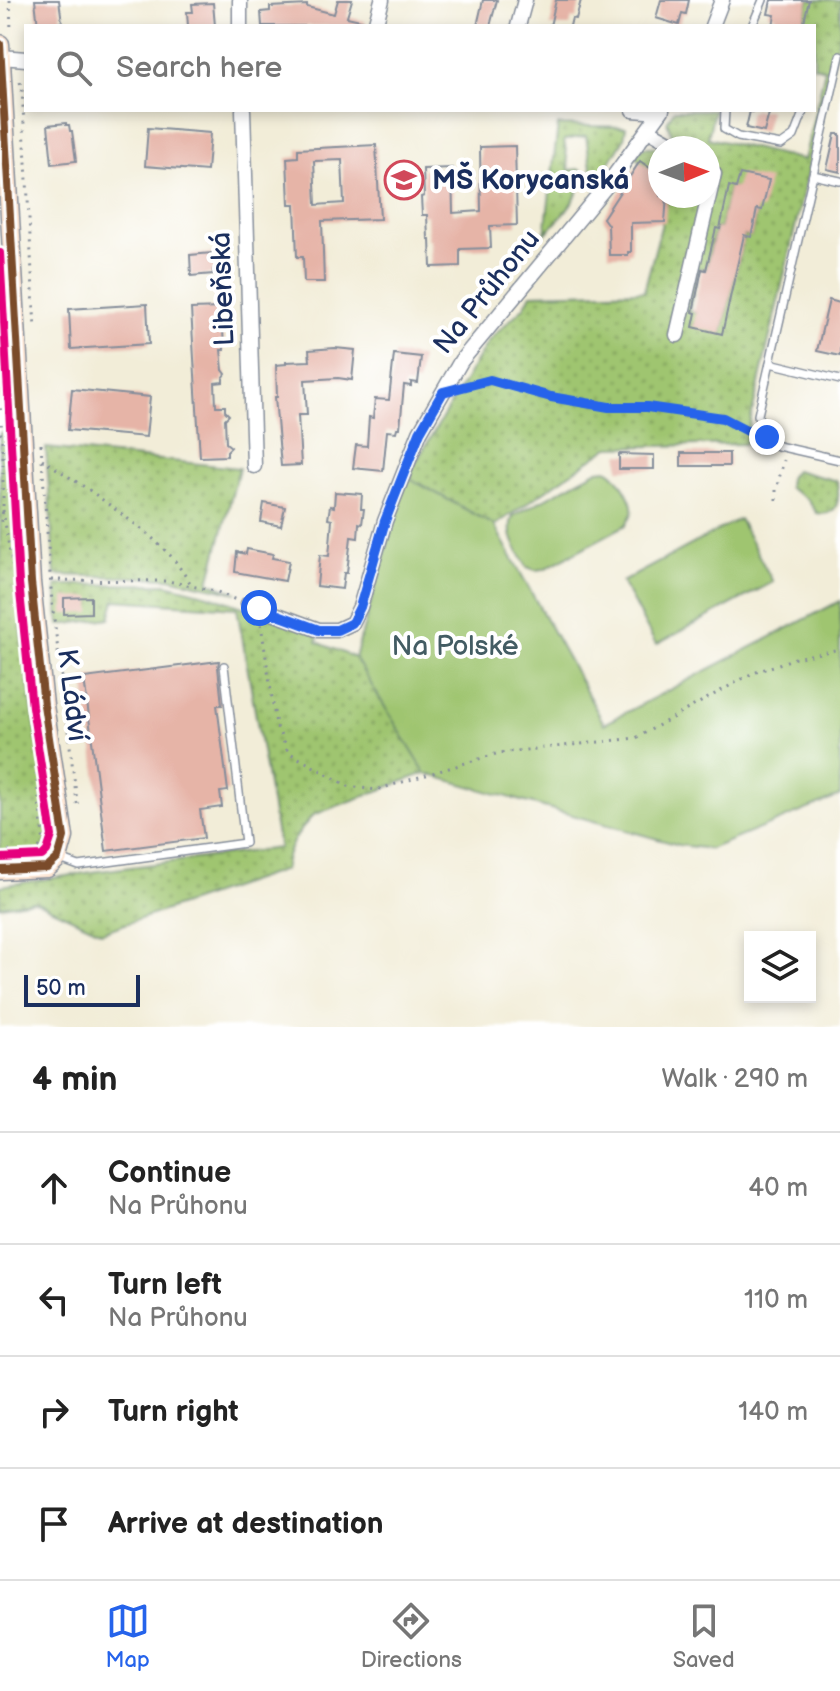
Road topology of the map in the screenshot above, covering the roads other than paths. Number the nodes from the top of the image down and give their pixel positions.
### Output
1 (240, 0) edge
2 (382, 0) edge
3 (525, 0) edge
4 (722, 0) edge
5 (763, 0) edge
6 (240, 24) edge
7 (376, 24) edge
8 (519, 24) edge
9 (713, 24) edge
10 (753, 24) edge
11 (0, 44) edge
12 (840, 56) edge
13 (15, 58) edge
14 (243, 112) edge
15 (660, 112) edge
16 (725, 112) edge
17 (803, 112) edge
18 (2, 128) edge
19 (648, 130) junction
20 (659, 136) edge
21 (813, 175) junction
22 (840, 181) edge
23 (706, 208) edge
24 (677, 335) dead end
25 (770, 363) junction
26 (840, 380) edge
27 (21, 416) junction
28 (0, 417) edge
29 (840, 460) edge
30 (254, 466) dead end
31 (254, 606) road end
32 (224, 666) dead end
33 (58, 858) junction
34 (0, 870) edge

1 - 6 street
2 - 7 street
3 - 8 street
4 - 9 street
5 - 10 lane
11 - 13 street, K Ládví
12 - 21 lane
13 - 18 street, K Ládví
14 - 30 street, Libeňská
15 - 19 street, Na Průhonu
16 - 17 lane
18 - 27 street, K Ládví
19 - 20 street
19 - 31 street, Na Průhonu
21 - 22 lane
21 - 25 lane
23 - 24 street
25 - 26 lane
25 - 29 lane
27 - 28 street
27 - 33 street, K Ládví
32 - 33 lane
33 - 34 street

